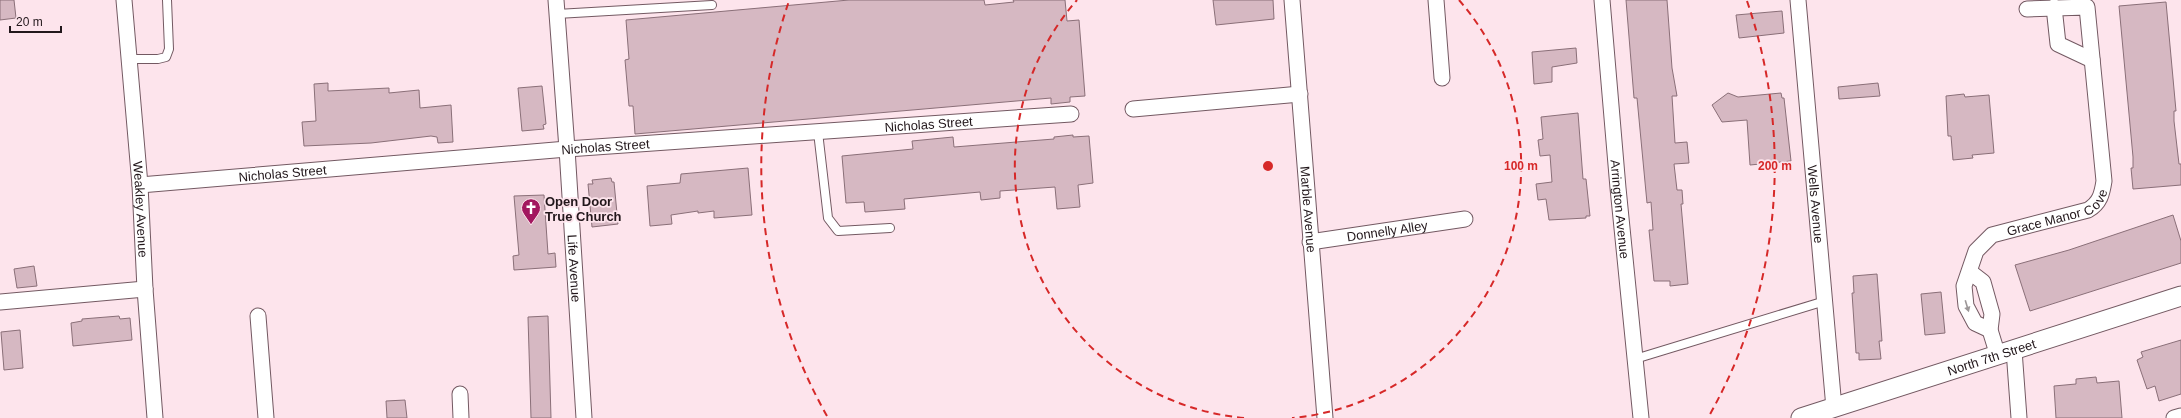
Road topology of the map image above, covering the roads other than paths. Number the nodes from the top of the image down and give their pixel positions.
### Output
1 (124, 0) edge
2 (166, 0) edge
3 (1292, 0) edge
4 (1436, 0) edge
5 (1602, 0) edge
6 (1798, 0) edge
7 (712, 5) dead end
8 (556, 7) edge
9 (2054, 8) junction
10 (2027, 9) dead end
11 (129, 59) junction
12 (2092, 60) junction
13 (1442, 78) dead end
14 (1300, 94) junction
15 (1133, 109) dead end
16 (1071, 114) dead end
17 (818, 132) junction
18 (567, 149) junction
19 (140, 185) junction
20 (1465, 219) dead end
21 (890, 228) dead end
22 (1310, 242) junction
23 (1970, 272) junction
24 (145, 289) junction
25 (2181, 296) edge
26 (1825, 301) junction
27 (0, 302) edge
28 (258, 316) dead end
29 (1990, 330) junction
30 (2006, 353) junction
31 (1635, 359) junction
32 (460, 394) dead end
33 (1834, 408) junction
34 (2181, 416) edge
35 (155, 418) edge
36 (266, 418) edge
37 (461, 418) edge
38 (584, 418) edge
39 (1325, 418) edge
40 (1641, 418) edge
41 (1801, 418) edge
42 (2019, 418) edge
43 (2174, 418) edge

1 - 11 street, Weakley Avenue
2 - 11 lane
3 - 14 street, Marble Avenue
4 - 13 street
5 - 31 street, Arrington Avenue
6 - 26 street, Wells Avenue
7 - 8 lane
8 - 18 street, Life Avenue
9 - 10 street, Grace Manor Cove
9 - 12 street
9 - 12 street, Grace Manor Cove
11 - 19 street, Weakley Avenue
12 - 23 street, Grace Manor Cove
14 - 15 street
14 - 22 street, Marble Avenue
16 - 17 street, Nicholas Street
17 - 18 street, Nicholas Street
17 - 21 lane
18 - 19 street, Nicholas Street
18 - 38 street, Life Avenue
19 - 24 street, Weakley Avenue
20 - 22 street, Donnelly Alley
22 - 39 street, Marble Avenue
23 - 29 street
23 -> 29 street, Grace Manor Cove
24 - 27 street
24 - 35 street, Weakley Avenue
25 - 30 street, North 7th Street
26 - 31 lane
26 - 33 street, Wells Avenue
28 - 36 street
29 - 30 street
30 - 33 street, North 7th Street
30 - 42 street
31 - 40 street, Arrington Avenue
32 - 37 street
33 - 41 street, North 7th Street
34 - 43 street

